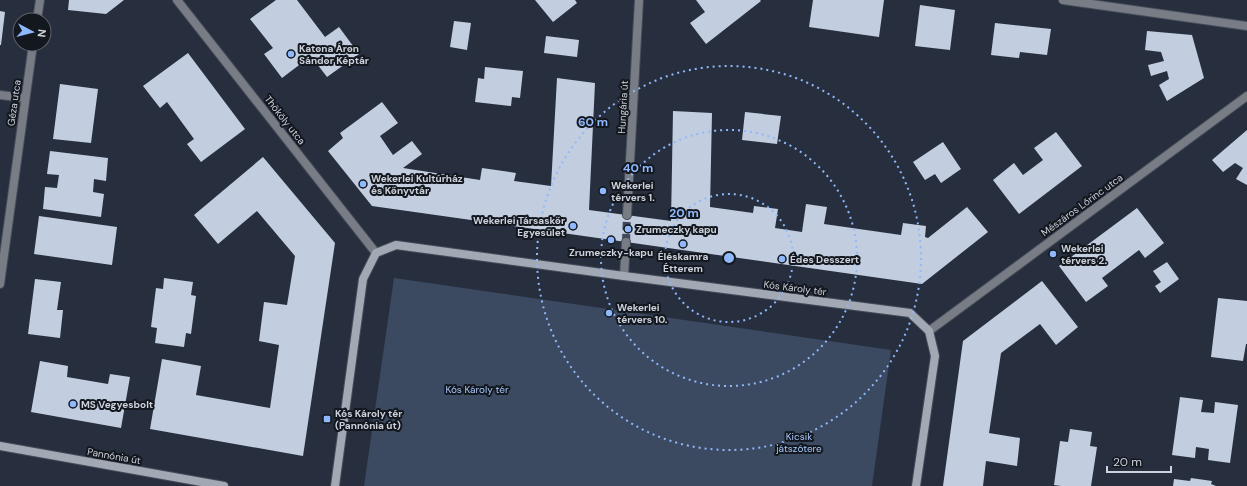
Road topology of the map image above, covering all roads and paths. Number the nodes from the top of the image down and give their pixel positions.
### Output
1 (40, 0) edge
2 (177, 0) edge
3 (639, 0) edge
4 (1063, 0) edge
5 (38, 12) edge
6 (1247, 26) edge
7 (32, 52) edge
8 (0, 95) edge
9 (1247, 96) edge
10 (25, 98) junction
11 (627, 215) tunnel mouth
12 (626, 242) tunnel mouth
13 (376, 252) junction
14 (624, 276) junction
15 (0, 284) edge
16 (929, 331) junction
17 (0, 446) edge
18 (224, 486) edge
19 (335, 486) edge
20 (916, 486) edge

1 - 5 street
2 - 13 street, Thököly utca
3 - 11 street, Hungária út
4 - 6 street
7 - 10 street, Géza utca
8 - 10 street
9 - 16 street, Mészáros Lőrinc utca
10 - 15 street, Géza utca
12 - 14 street
13 - 14 street, Kós Károly tér
13 - 19 street
14 - 16 street, Kós Károly tér
16 - 20 street
17 - 18 street, Pannónia út

